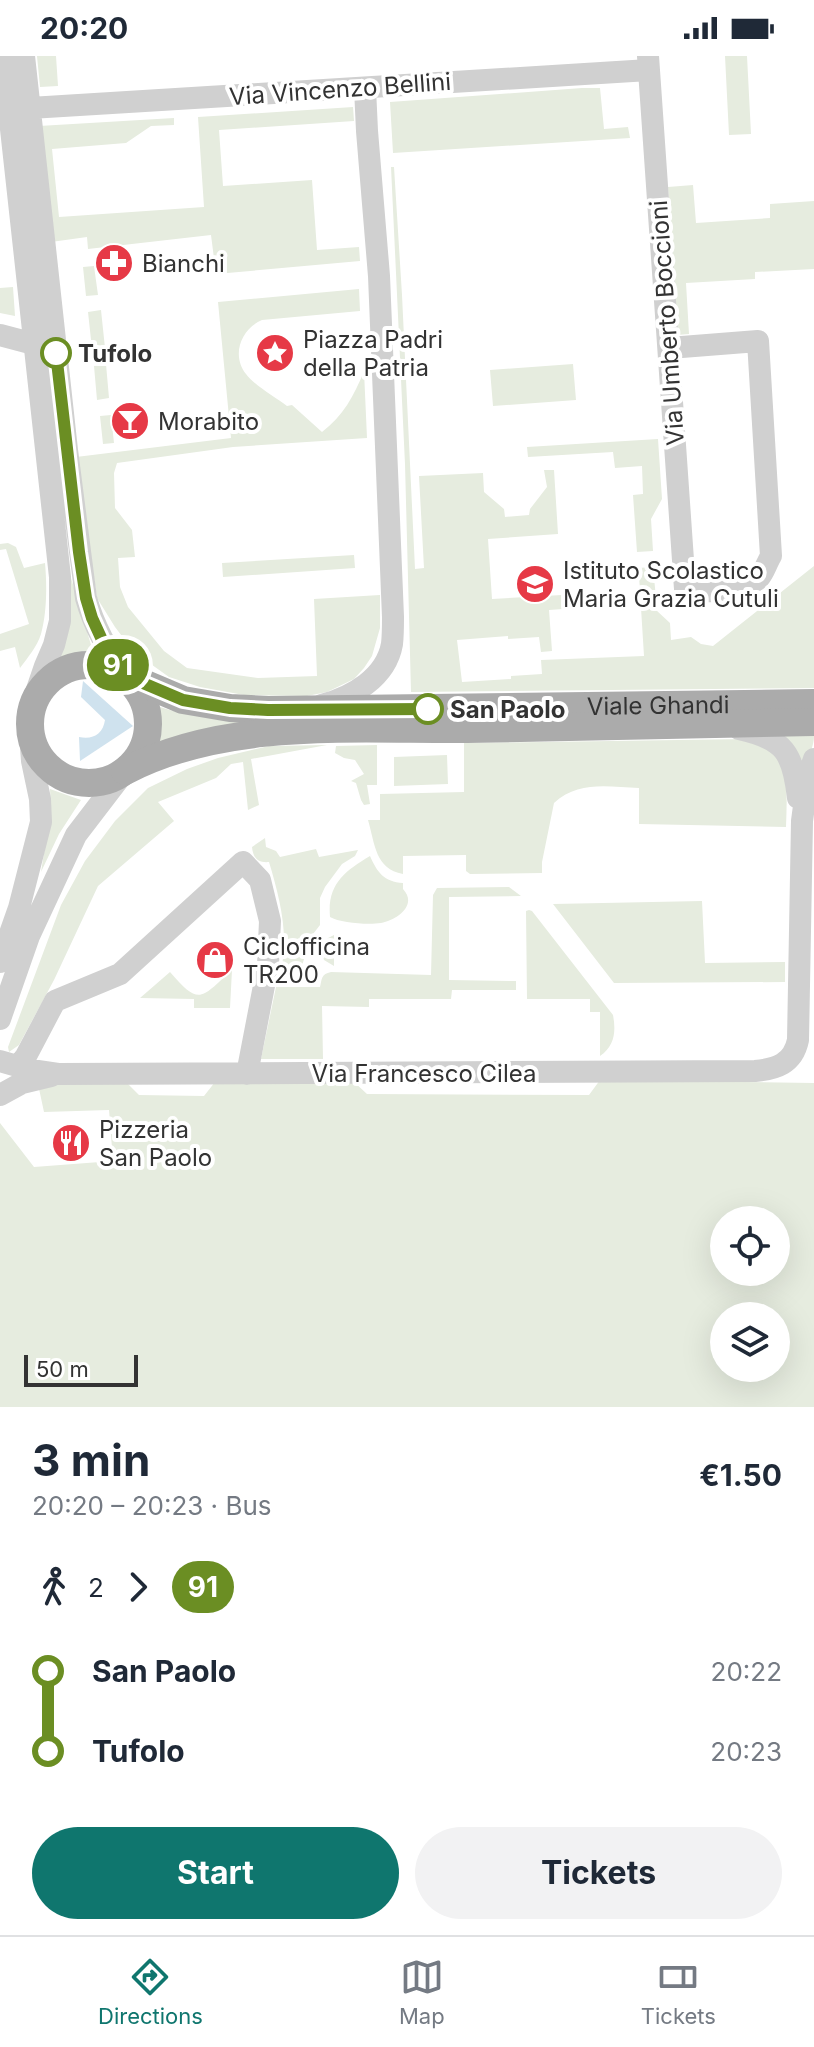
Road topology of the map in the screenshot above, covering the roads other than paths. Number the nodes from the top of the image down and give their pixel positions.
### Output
1 (24, 56) edge
2 (649, 63) edge
3 (3, 66) edge
4 (365, 88) junction
5 (30, 108) junction
6 (0, 335) edge
7 (34, 344) junction
8 (669, 348) junction
9 (124, 675) junction
10 (814, 703) edge
11 (305, 710) junction
12 (31, 721) junction
13 (814, 722) edge
14 (690, 725) junction
15 (814, 759) edge
16 (125, 771) junction
17 (802, 821) junction
18 (0, 962) edge
19 (0, 1019) edge
20 (9, 1063) edge
21 (58, 1074) junction
22 (247, 1074) junction
23 (0, 1095) edge

1 - 5 street
2 - 4 street, Via Vincenzo Bellini
2 - 8 street, Via Umberto Boccioni
3 - 7 street
4 - 5 street, Via Vincenzo Bellini
4 - 11 street
5 - 9 street
6 - 7 street
7 - 12 street
8 - 8 street, Via Umberto Boccioni
9 - 11 main road, Viale Ghandi
9 - 12 main road
9 - 16 main road
10 - 11 main road, Viale Ghandi
12 - 16 main road
12 - 18 street
13 - 14 main road, Viale Ghandi
14 - 16 main road, Viale Ghandi
14 - 17 street
15 - 17 street
16 - 19 street
17 - 22 street, Via Francesco Cilea
20 - 21 street
20 - 22 street
21 - 22 street, Via Francesco Cilea
21 - 23 street

